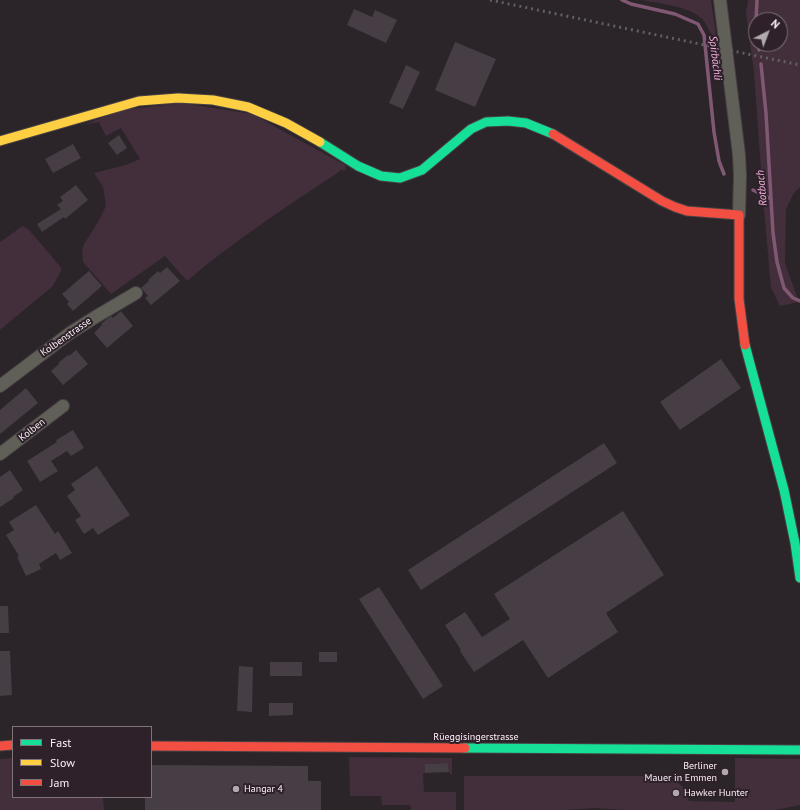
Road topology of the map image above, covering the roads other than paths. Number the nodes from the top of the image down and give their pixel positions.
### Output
1 (720, 0) edge
2 (0, 141) edge
3 (739, 215) junction
4 (136, 293) dead end
5 (0, 386) edge
6 (63, 406) dead end
7 (0, 454) edge
8 (800, 578) edge
9 (12, 745) edge
10 (0, 746) edge
11 (152, 746) edge
12 (800, 750) edge

1 - 3 street
2 - 3 street
3 - 8 street
4 - 5 street, Kolbenstrasse
6 - 7 street, Kolben
9 - 10 street
11 - 12 street, Rüeggisingerstrasse

